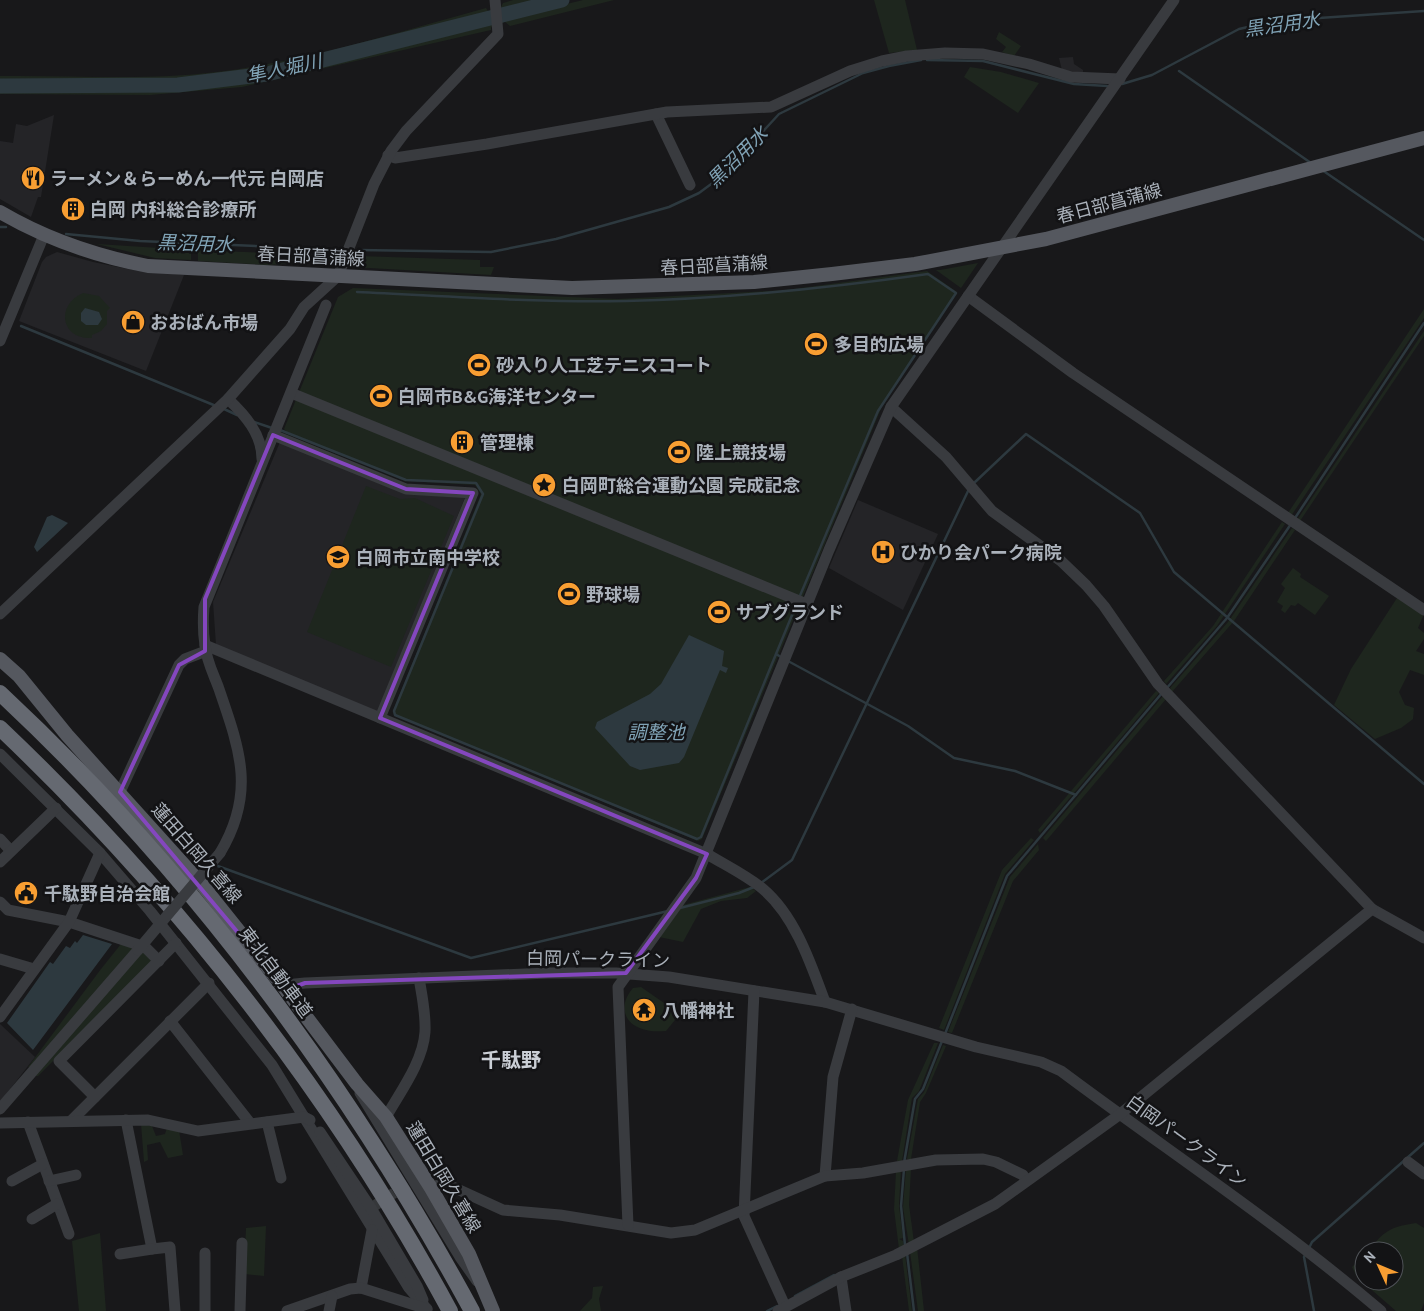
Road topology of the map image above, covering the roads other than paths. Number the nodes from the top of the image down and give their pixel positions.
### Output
1 (1174, 0) edge
2 (494, 3) edge
3 (1120, 79) junction
4 (656, 114) junction
5 (1424, 138) edge
6 (388, 155) junction
7 (690, 185) dead end
8 (0, 212) edge
9 (44, 235) junction
10 (1003, 248) junction
11 (338, 276) junction
12 (968, 296) junction
13 (326, 305) dead end
14 (0, 341) edge
15 (296, 395) dead end
16 (228, 399) junction
17 (892, 407) junction
18 (273, 435) junction
19 (262, 461) junction
20 (802, 602) dead end
21 (1424, 610) edge
22 (0, 614) edge
23 (205, 648) junction
24 (0, 659) edge
25 (0, 693) edge
26 (380, 718) junction
27 (0, 728) edge
28 (0, 754) edge
29 (120, 792) junction
30 (56, 808) junction
31 (0, 839) edge
32 (11, 851) junction
33 (100, 853) junction
34 (707, 854) junction
35 (0, 862) edge
36 (0, 902) edge
37 (1372, 909) junction
38 (69, 922) junction
39 (1424, 938) edge
40 (176, 943) junction
41 (0, 959) edge
42 (159, 961) junction
43 (34, 969) junction
44 (626, 973) junction
45 (419, 978) junction
46 (209, 983) junction
47 (286, 990) junction
48 (754, 991) junction
49 (825, 1002) junction
50 (852, 1009) junction
51 (0, 1017) edge
52 (170, 1021) junction
53 (357, 1084) junction
54 (95, 1097) junction
55 (0, 1109) edge
56 (1119, 1114) junction
57 (304, 1117) junction
58 (386, 1117) junction
59 (72, 1120) junction
60 (126, 1120) junction
61 (28, 1122) junction
62 (267, 1122) junction
63 (0, 1123) edge
64 (250, 1123) junction
65 (1408, 1162) dead end
66 (43, 1164) junction
67 (1424, 1174) edge
68 (76, 1175) dead end
69 (825, 1176) junction
70 (281, 1178) dead end
71 (1026, 1180) junction
72 (12, 1181) dead end
73 (49, 1181) junction
74 (431, 1188) junction
75 (57, 1204) junction
76 (744, 1210) junction
77 (32, 1219) dead end
78 (628, 1226) junction
79 (372, 1230) junction
80 (69, 1234) dead end
81 (242, 1243) dead end
82 (152, 1249) junction
83 (205, 1253) dead end
84 (120, 1254) dead end
85 (841, 1277) junction
86 (361, 1288) junction
87 (483, 1288) junction
88 (332, 1296) junction
89 (782, 1309) edge
90 (427, 1310) edge
91 (175, 1311) edge
92 (205, 1311) edge
93 (240, 1311) edge
94 (287, 1311) edge
95 (329, 1311) edge
96 (450, 1311) edge
97 (472, 1311) edge
98 (493, 1311) edge
99 (846, 1311) edge
100 (1381, 1311) edge

1 - 3 street
2 - 6 street
3 - 4 street
3 - 10 street
4 - 6 street
4 - 7 street
5 - 10 main road, 春日部菖蒲線
6 - 11 street
8 - 9 main road, 春日部菖蒲線
9 - 11 main road, 春日部菖蒲線
9 - 14 street
10 - 11 main road, 春日部菖蒲線
10 - 12 street
11 - 16 street
12 - 17 street
12 - 21 street
13 - 18 street
15 - 20 street
16 - 19 street
16 - 22 street
17 - 34 street
17 - 37 street
18 - 19 street
18 - 26 street
19 - 23 street
23 - 26 street
23 - 29 street
23 - 55 street, bridge
24 - 29 main road, 蓮田白岡久喜線
25 - 97 highway, 東北自動車道
26 - 34 street
27 - 96 highway
28 - 30 street
29 - 47 main road, 蓮田白岡久喜線
30 - 32 street
30 - 33 street
31 - 32 street
32 - 35 street
33 - 38 street
33 - 40 street
34 - 44 street
34 - 49 street
36 - 38 street
37 - 39 street
37 - 56 street
38 - 42 street
38 - 43 street
40 - 42 street
40 - 46 street
41 - 43 street
42 - 54 street
43 - 51 street
44 - 45 street, 白岡パークライン
44 - 48 street, 白岡パークライン
44 - 78 street
45 - 47 street, 白岡パークライン
45 - 58 street
46 - 52 street
46 - 57 street
47 - 53 main road, 蓮田白岡久喜線
48 - 49 street, 白岡パークライン
48 - 76 street
49 - 50 street, 白岡パークライン
50 - 56 street, 白岡パークライン
50 - 69 street
52 - 54 street
52 - 64 street
53 - 58 main road, 蓮田白岡久喜線
53 - 87 street
54 - 59 street
56 - 71 street
56 - 100 street, 白岡パークライン
57 - 62 street
57 - 79 street
57 - 90 street
58 - 74 main road, 蓮田白岡久喜線
59 - 60 street
59 - 61 street
60 - 64 street
60 - 82 street
61 - 63 street
61 - 66 street
62 - 64 street
62 - 70 street
65 - 67 street
66 - 72 street
66 - 73 street
68 - 73 street
69 - 71 street
69 - 76 street
71 - 85 street
73 - 75 street
74 - 78 street
74 - 87 main road, 蓮田白岡久喜線
75 - 77 street
75 - 80 street
76 - 78 street
76 - 89 street
79 - 86 street
79 - 90 street
81 - 93 street
82 - 84 street
82 - 91 street
83 - 92 street
85 - 89 street
85 - 99 street
86 - 88 street
86 - 90 street
87 - 98 main road, 蓮田白岡久喜線
88 - 94 street
88 - 95 street

